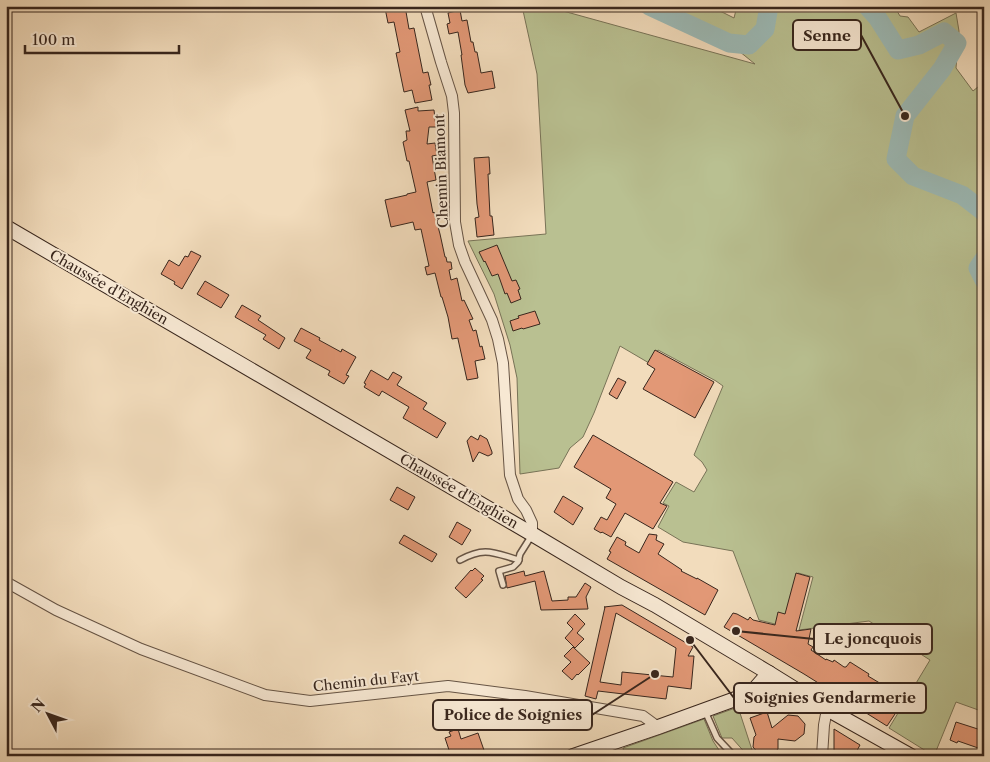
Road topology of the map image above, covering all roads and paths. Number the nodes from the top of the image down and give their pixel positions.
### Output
1 (425, 6) edge
2 (6, 227) edge
3 (532, 534) junction
4 (460, 560) dead end
5 (519, 560) junction
6 (6, 582) edge
7 (503, 585) dead end
8 (769, 672) junction
9 (827, 709) junction
10 (705, 710) junction
11 (658, 727) junction
12 (573, 756) edge
13 (734, 756) edge
14 (822, 756) edge
15 (911, 756) edge

1 - 3 street, Chemin Biamont
2 - 3 main road, Chaussée d'Enghien
3 - 5 lane
3 - 8 main road, Chaussée d'Enghien
4 - 5 lane
5 - 7 lane
6 - 11 street, Chemin du Fayt
8 - 9 main road, Chaussée d'Enghien
8 - 10 main road
9 - 14 street
9 - 15 main road, Chaussée d'Enghien
10 - 11 main road
10 - 13 lane
11 - 12 main road

